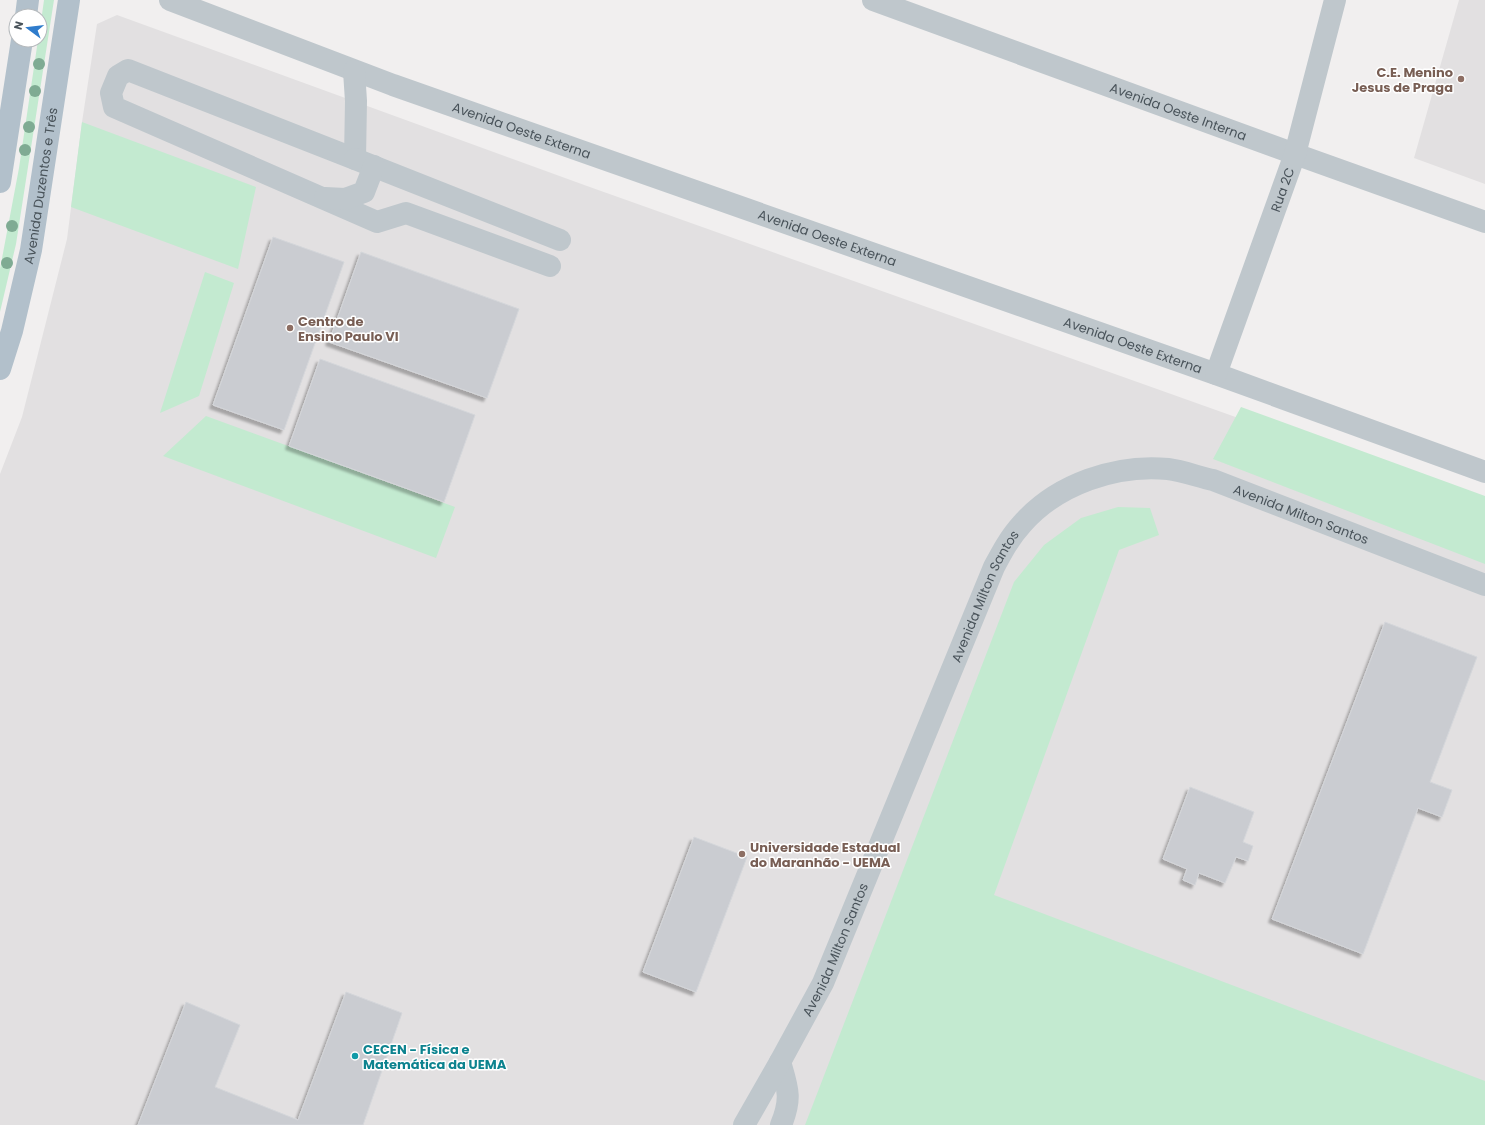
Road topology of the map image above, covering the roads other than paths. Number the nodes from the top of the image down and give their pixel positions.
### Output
1 (69, 0) edge
2 (170, 0) edge
3 (872, 0) edge
4 (1335, 0) edge
5 (21, 48) edge
6 (354, 71) junction
7 (1295, 154) junction
8 (364, 163) junction
9 (0, 182) edge
10 (320, 197) junction
11 (1485, 222) edge
12 (560, 240) dead end
13 (550, 266) dead end
14 (0, 369) edge
15 (1216, 374) junction
16 (1485, 472) edge
17 (1485, 586) edge
18 (780, 1062) junction
19 (744, 1125) edge
20 (781, 1125) edge

1 - 14 main road, Avenida Duzentos e Três
2 - 6 street, Avenida Oeste Externa
3 - 7 street, Avenida Oeste Interna
4 - 7 street, Rua 2C
5 - 9 main road
6 - 8 street
6 - 15 street, Avenida Oeste Externa
7 - 11 street, Avenida Oeste Interna
7 - 15 street, Rua 2C
8 - 10 street
8 - 10 street
8 - 12 street
10 - 13 street
15 - 16 street, Avenida Oeste Externa
17 - 18 street, Avenida Milton Santos
18 - 19 street, Avenida Milton Santos
18 - 20 street

